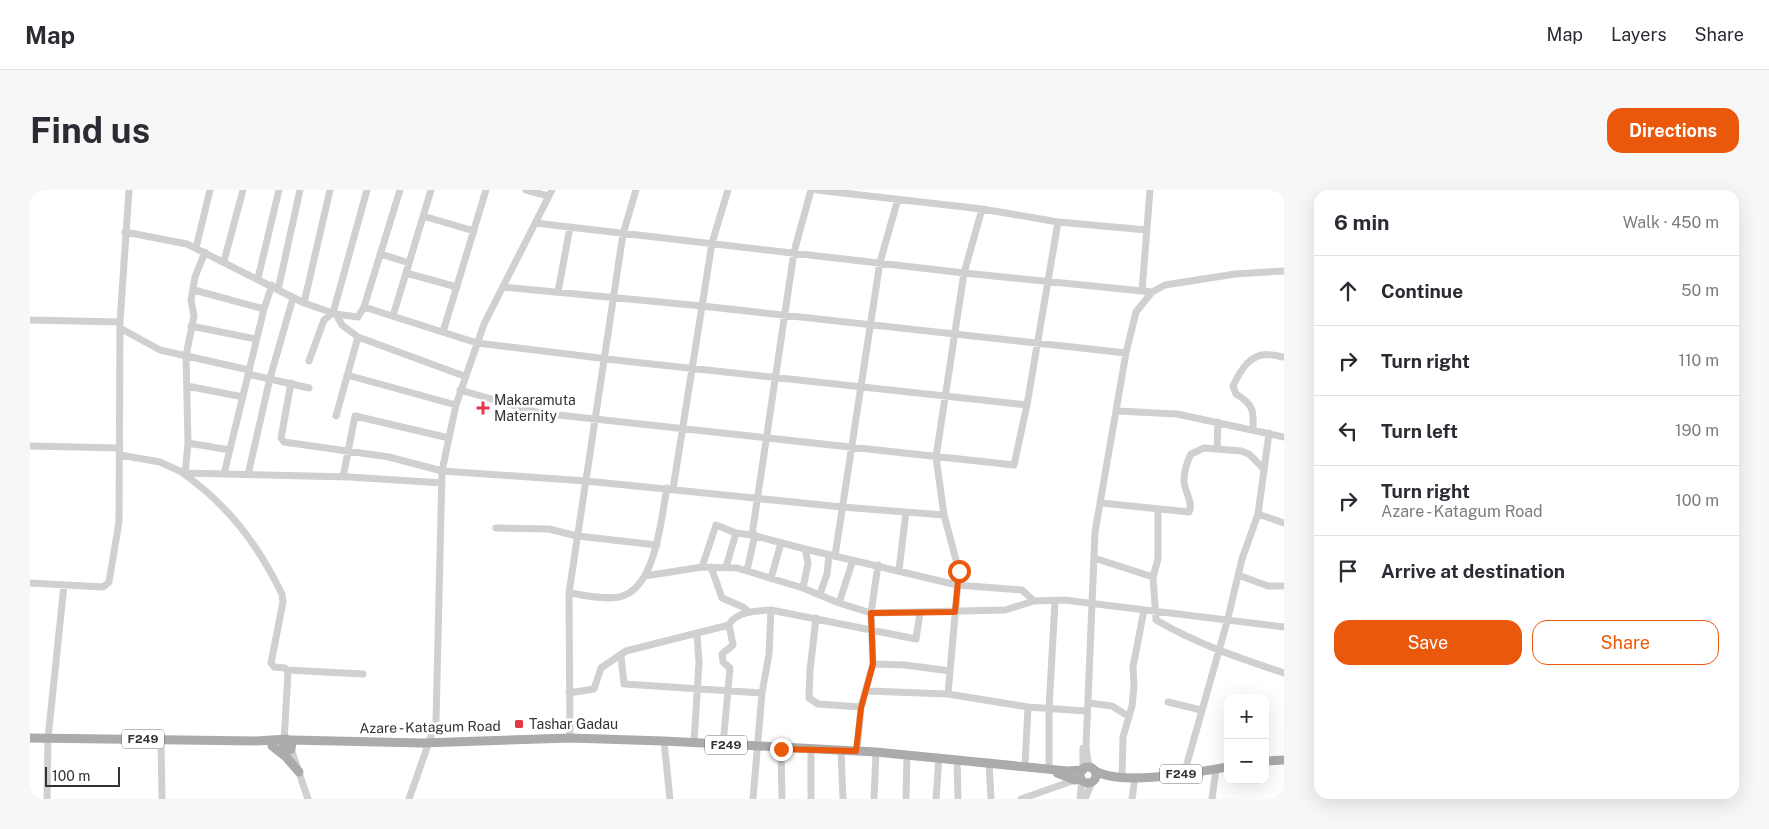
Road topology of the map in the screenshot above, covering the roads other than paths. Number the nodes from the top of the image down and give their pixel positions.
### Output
1 (129, 190) edge
2 (210, 190) edge
3 (243, 190) edge
4 (280, 190) edge
5 (300, 190) edge
6 (330, 190) edge
7 (367, 190) edge
8 (400, 190) edge
9 (431, 190) edge
10 (486, 190) edge
11 (526, 190) edge
12 (636, 190) edge
13 (728, 190) edge
14 (811, 190) edge
15 (816, 190) edge
16 (1150, 190) edge
17 (550, 193) edge
18 (898, 199) junction
19 (982, 209) junction
20 (424, 216) junction
21 (1058, 222) junction
22 (535, 223) junction
23 (570, 227) junction
24 (1147, 230) junction
25 (474, 231) junction
26 (125, 232) junction
27 (623, 234) junction
28 (712, 243) junction
29 (196, 248) junction
30 (205, 252) junction
31 (794, 252) junction
32 (381, 254) junction
33 (224, 261) junction
34 (880, 262) junction
35 (409, 263) junction
36 (1284, 271) edge
37 (406, 273) junction
38 (964, 273) junction
39 (258, 278) junction
40 (1049, 280) junction
41 (457, 287) junction
42 (503, 287) junction
43 (275, 288) junction
44 (194, 290) junction
45 (1142, 290) junction
46 (558, 292) junction
47 (1152, 292) junction
48 (614, 297) junction
49 (293, 298) junction
50 (304, 303) junction
51 (702, 306) junction
52 (364, 307) junction
53 (264, 309) junction
54 (334, 314) junction
55 (785, 315) junction
56 (393, 316) junction
57 (30, 320) edge
58 (120, 325) junction
59 (871, 325) junction
60 (191, 326) junction
61 (443, 332) junction
62 (954, 334) junction
63 (358, 337) junction
64 (256, 339) junction
65 (477, 343) junction
66 (1038, 343) junction
67 (1126, 353) junction
68 (186, 356) junction
69 (1284, 357) edge
70 (604, 359) junction
71 (310, 361) dead end
72 (692, 368) junction
73 (248, 372) junction
74 (346, 375) junction
75 (464, 376) junction
76 (776, 377) junction
77 (270, 378) junction
78 (291, 383) junction
79 (187, 386) junction
80 (860, 386) junction
81 (309, 388) dead end
82 (460, 390) junction
83 (944, 396) junction
84 (243, 397) junction
85 (456, 405) junction
86 (1027, 405) junction
87 (1117, 411) junction
88 (336, 416) dead end
89 (595, 420) junction
90 (1218, 422) junction
91 (683, 430) junction
92 (1254, 430) junction
93 (1269, 433) junction
94 (1284, 437) edge
95 (449, 438) junction
96 (767, 439) junction
97 (188, 443) junction
98 (30, 446) edge
99 (850, 448) junction
100 (1217, 449) junction
101 (230, 450) junction
102 (349, 451) junction
103 (120, 452) junction
104 (936, 457) junction
105 (1263, 468) junction
106 (442, 471) junction
107 (184, 474) junction
108 (224, 474) junction
109 (248, 475) junction
110 (344, 477) junction
111 (586, 481) junction
112 (442, 483) junction
113 (670, 489) junction
114 (758, 498) junction
115 (1100, 503) junction
116 (842, 507) junction
117 (1158, 510) junction
118 (906, 512) junction
119 (1258, 514) junction
120 (944, 515) junction
121 (1284, 523) edge
122 (496, 528) dead end
123 (736, 533) junction
124 (753, 535) junction
125 (577, 536) junction
126 (781, 543) junction
127 (657, 545) junction
128 (805, 549) junction
129 (832, 556) junction
130 (1094, 558) junction
131 (854, 560) junction
132 (878, 565) junction
133 (702, 567) junction
134 (711, 567) junction
135 (726, 567) junction
136 (747, 570) junction
137 (899, 570) junction
138 (1238, 574) junction
139 (645, 576) junction
140 (1153, 577) junction
141 (771, 578) junction
142 (30, 584) edge
143 (64, 585) junction
144 (958, 585) junction
145 (1284, 586) edge
146 (803, 588) junction
147 (569, 593) junction
148 (820, 594) junction
149 (1034, 601) junction
150 (1055, 602) junction
151 (839, 603) junction
152 (1091, 604) junction
153 (771, 610) junction
154 (1144, 610) junction
155 (749, 612) junction
156 (955, 612) junction
157 (1154, 612) junction
158 (871, 613) junction
159 (920, 613) junction
160 (816, 618) junction
161 (1227, 622) junction
162 (730, 625) junction
163 (1284, 628) edge
164 (872, 632) junction
165 (697, 634) junction
166 (1218, 652) junction
167 (621, 656) junction
168 (873, 664) junction
169 (287, 670) junction
170 (950, 672) junction
171 (1284, 673) edge
172 (363, 674) dead end
173 (1087, 688) junction
174 (697, 689) junction
175 (728, 690) junction
176 (867, 691) junction
177 (569, 692) junction
178 (762, 693) junction
179 (948, 694) junction
180 (1168, 702) dead end
181 (1088, 703) junction
182 (1028, 707) junction
183 (861, 708) junction
184 (1049, 708) junction
185 (1201, 710) junction
186 (1085, 711) junction
187 (1128, 716) junction
188 (30, 738) edge
189 (48, 738) junction
190 (570, 738) junction
191 (161, 739) junction
192 (256, 741) junction
193 (664, 741) junction
194 (694, 742) junction
195 (430, 743) junction
196 (288, 744) junction
197 (723, 745) junction
198 (272, 746) junction
199 (757, 747) junction
200 (781, 749) junction
201 (812, 750) junction
202 (841, 750) junction
203 (856, 751) junction
204 (876, 752) junction
205 (907, 755) junction
206 (939, 757) junction
207 (958, 759) junction
208 (1284, 760) edge
209 (1269, 761) edge
210 (989, 762) junction
211 (1024, 766) junction
212 (1049, 768) junction
213 (1224, 768) edge
214 (1216, 769) junction
215 (298, 772) junction
216 (1184, 774) junction
217 (1086, 776) junction
218 (1134, 777) junction
219 (1122, 778) junction
220 (47, 799) edge
221 (162, 799) edge
222 (308, 799) edge
223 (409, 799) edge
224 (670, 799) edge
225 (753, 799) edge
226 (782, 799) edge
227 (811, 799) edge
228 (843, 799) edge
229 (874, 799) edge
230 (906, 799) edge
231 (936, 799) edge
232 (958, 799) edge
233 (991, 799) edge
234 (1021, 799) edge
235 (1080, 799) edge
236 (1085, 799) edge
237 (1132, 799) edge
238 (1212, 799) edge

1 - 26 street
2 - 29 street
3 - 33 street
4 - 39 street
5 - 43 street
6 - 50 street
7 - 54 street
8 - 32 street
9 - 20 street
10 - 25 street
11 - 17 street
12 - 27 street
13 - 28 street
14 - 31 street
15 - 18 street
16 - 24 street
17 - 22 street
18 - 19 street
18 - 34 street
19 - 21 street
19 - 38 street
20 - 25 street
20 - 35 street
21 - 24 street
21 - 40 street
22 - 23 street
22 - 42 street
23 - 27 street
23 - 46 street
24 - 45 street
25 - 41 street
26 - 29 street
26 - 58 street
27 - 28 street
27 - 48 street
28 - 31 street
28 - 51 street
29 - 30 street
30 - 33 street
30 - 44 street
31 - 34 street
31 - 55 street
32 - 35 street
32 - 52 street
33 - 39 street
34 - 38 street
34 - 59 street
35 - 37 street
36 - 47 street
37 - 41 street
37 - 56 street
38 - 40 street
38 - 62 street
39 - 43 street
40 - 45 street
40 - 66 street
41 - 61 street
42 - 46 street
42 - 65 street
43 - 49 street
43 - 53 street
44 - 53 street
44 - 60 street
45 - 47 street
46 - 48 street
47 - 67 street
48 - 51 street
48 - 70 street
49 - 50 street
49 - 77 street
50 - 54 street
51 - 55 street
51 - 72 street
52 - 54 street
52 - 56 street
53 - 64 street
54 - 63 street
54 - 71 street
55 - 59 street
55 - 76 street
56 - 61 street
57 - 58 street
58 - 68 street
58 - 103 street
59 - 62 street
59 - 80 street
60 - 64 street
60 - 68 street
61 - 65 street
62 - 66 street
62 - 83 street
63 - 74 street
63 - 75 street
64 - 73 street
65 - 70 street
65 - 75 street
66 - 67 street
66 - 86 street
67 - 87 street
68 - 73 street
68 - 79 street
69 - 92 street
70 - 72 street
70 - 89 street
72 - 76 street
72 - 91 street
73 - 77 street
73 - 84 street
74 - 85 street
74 - 88 street
75 - 82 street
76 - 80 street
76 - 96 street
77 - 78 street
77 - 109 street
78 - 81 street
78 - 102 street
79 - 84 street
79 - 97 street
80 - 83 street
80 - 99 street
82 - 85 street
82 - 89 street
83 - 86 street
83 - 104 street
84 - 101 street
85 - 95 street
86 - 104 street
87 - 90 street
87 - 115 street
89 - 91 street
89 - 111 street
90 - 92 street
90 - 100 street
91 - 96 street
91 - 113 street
92 - 93 street
93 - 94 street
93 - 105 street
95 - 102 street
95 - 106 street
96 - 99 street
96 - 114 street
97 - 101 street
97 - 107 street
98 - 103 street
99 - 104 street
99 - 116 street
100 - 105 street
100 - 117 street
101 - 108 street
102 - 106 street
102 - 110 street
103 - 107 street
103 - 143 street
104 - 120 street
105 - 119 street
106 - 111 street
106 - 112 street
107 - 108 street
107 - 169 street
108 - 109 street
109 - 110 street
110 - 112 street
111 - 113 street
111 - 125 street
112 - 195 street
113 - 114 street
113 - 127 street
114 - 116 street
114 - 124 street
115 - 117 street
115 - 130 street
116 - 118 street
116 - 129 street
117 - 140 street
118 - 120 street
118 - 137 street
119 - 121 street
119 - 138 street
120 - 144 street
122 - 125 street
123 - 124 street
123 - 133 street
123 - 135 street
124 - 126 street
124 - 136 street
125 - 127 street
125 - 147 street
126 - 128 street
126 - 141 street
127 - 139 street
128 - 129 street
128 - 146 street
129 - 131 street
129 - 148 street
130 - 140 street
130 - 152 street
131 - 132 street
131 - 151 street
132 - 137 street
132 - 158 street
133 - 134 street
133 - 139 street
134 - 135 street
134 - 155 street
135 - 136 street
136 - 141 street
137 - 144 street
138 - 145 street
138 - 161 street
139 - 147 street
140 - 157 street
141 - 146 street
142 - 143 street
143 - 189 street
144 - 149 street
144 - 156 street
146 - 148 street
147 - 177 street
148 - 151 street
149 - 150 street
149 - 156 street
150 - 152 street
150 - 184 street
151 - 158 street
152 - 154 street
152 - 173 street
153 - 155 street
153 - 160 street
153 - 178 street
154 - 157 street
154 - 187 street
155 - 162 street
156 - 159 street
156 - 170 street
157 - 161 street
157 - 166 street
158 - 159 street
158 - 164 street
159 - 164 street
160 - 164 street
160 - 183 street
161 - 163 street
161 - 166 street
162 - 165 street
162 - 175 street
164 - 168 street
165 - 167 street
165 - 174 street
166 - 171 street
166 - 185 street
167 - 174 street
167 - 177 street
168 - 170 street
168 - 176 street
169 - 172 street
169 - 196 street
170 - 179 street
173 - 181 street
173 - 186 street
174 - 175 street
174 - 194 street
175 - 178 street
175 - 197 street
176 - 179 street
176 - 183 street
177 - 190 street
178 - 199 street
179 - 182 street
180 - 185 street
181 - 187 street
181 - 217 street
182 - 184 street
182 - 211 street
183 - 203 street
184 - 186 street
184 - 212 street
185 - 216 street
186 - 217 street
187 - 219 street
188 - 189 main road, Azare - Katagum Road / F249
189 - 191 main road, Azare - Katagum Road / F249
189 - 220 street
190 - 193 main road, Azare - Katagum Road / F249
190 - 195 main road, Azare - Katagum Road / F249
191 - 192 main road, Azare - Katagum Road / F249
191 - 221 street
192 - 196 main road, Azare - Katagum Road / F249
192 - 198 main road, Azare - Katagum Road / F249
193 - 194 main road, Azare - Katagum Road / F249
193 - 224 street
194 - 197 main road, Azare - Katagum Road / F249
195 - 196 main road, Azare - Katagum Road / F249
195 - 223 street
196 - 198 main road, Azare - Katagum Road / F249
196 - 215 street
197 - 199 main road, Azare - Katagum Road / F249
198 - 215 main road
199 - 200 main road, Azare - Katagum Road / F249
199 - 225 street
200 - 201 main road, Azare - Katagum Road / F249
200 - 226 street
201 - 202 main road, Azare - Katagum Road / F249
201 - 227 street
202 - 203 main road, Azare - Katagum Road / F249
202 - 228 street
203 - 204 main road, Azare - Katagum Road / F249
204 - 205 main road, Azare - Katagum Road / F249
204 - 229 street
205 - 206 main road, Azare - Katagum Road / F249
205 - 230 street
206 - 207 main road, Azare - Katagum Road / F249
206 - 231 street
207 - 210 main road, Azare - Katagum Road / F249
207 - 232 street
208 - 209 main road
210 - 211 main road, Azare - Katagum Road / F249
210 - 233 street
211 - 212 main road, Azare - Katagum Road / F249
211 - 217 main road, Azare - Katagum Road / F249
212 - 217 main road, Azare - Katagum Road / F249
213 - 214 main road, Azare - Katagum Road / F249
214 - 216 main road, Azare - Katagum Road / F249
214 - 238 street
215 - 222 street
216 - 218 main road, Azare - Katagum Road / F249
217 - 218 main road, Azare - Katagum Road / F249
217 - 219 main road, Azare - Katagum Road / F249
217 - 234 street
217 - 235 street
217 - 236 street
218 - 219 main road, Azare - Katagum Road / F249
218 - 237 street

